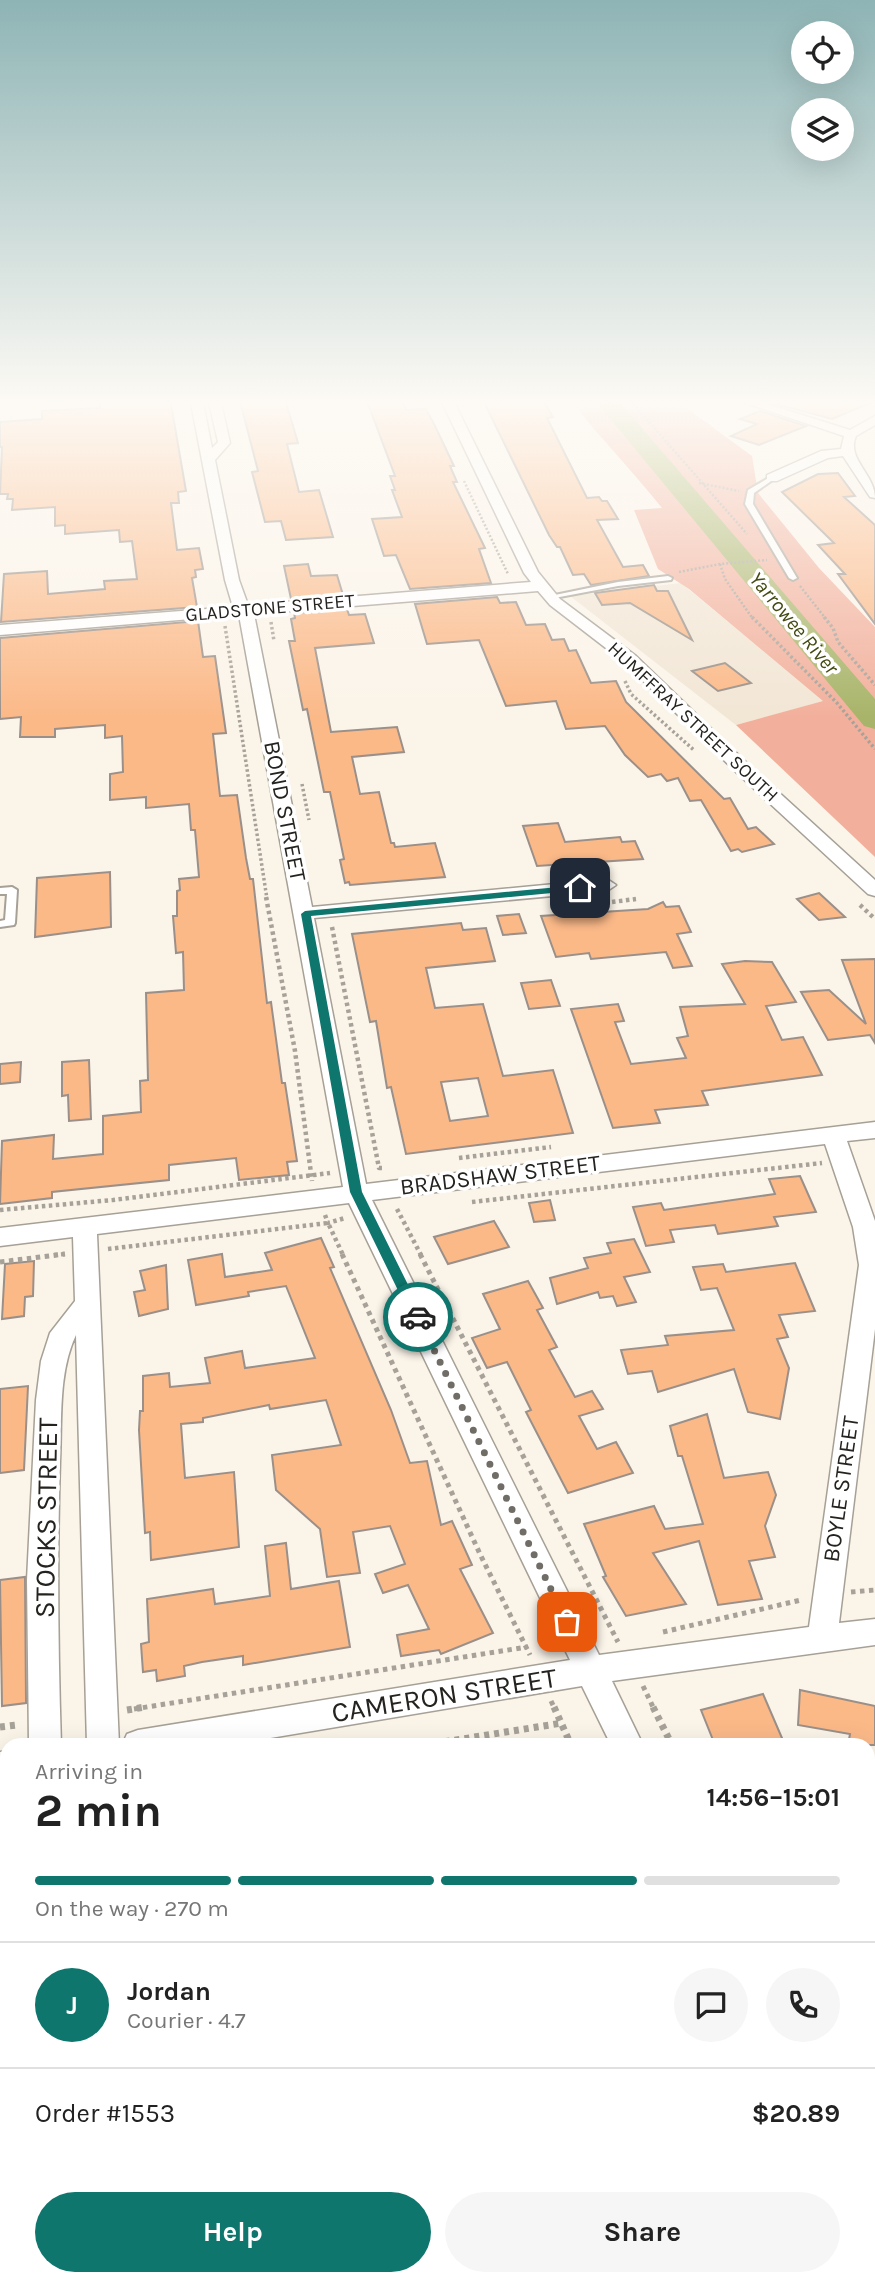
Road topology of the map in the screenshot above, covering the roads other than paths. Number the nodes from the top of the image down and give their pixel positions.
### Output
1 (218, 505) edge
2 (498, 505) edge
3 (750, 505) edge
4 (668, 578) road end
5 (793, 578) road end
6 (545, 592) junction
7 (244, 610) junction
8 (0, 630) edge
9 (607, 885) dead end
10 (875, 890) edge
11 (0, 891) edge
12 (317, 913) junction
13 (0, 924) edge
14 (875, 1130) edge
15 (833, 1135) junction
16 (356, 1192) junction
17 (0, 1237) edge
18 (86, 1240) junction
19 (88, 1303) junction
20 (875, 1632) edge
21 (823, 1639) junction
22 (590, 1670) junction
23 (45, 1738) edge
24 (103, 1738) edge
25 (180, 1738) edge
26 (624, 1738) edge

1 - 7 street, BOND STREET
2 - 6 street, HUMFFRAY STREET SOUTH
3 - 5 lane
4 - 6 lane, GLADSTONE STREET
6 - 7 street, GLADSTONE STREET
6 - 10 street, HUMFFRAY STREET SOUTH
7 - 8 street, GLADSTONE STREET
7 - 12 street, BOND STREET
9 - 12 street
11 - 13 lane
12 - 16 street, BOND STREET
14 - 15 street, BRADSHAW STREET
15 - 16 street, BRADSHAW STREET
15 - 21 street, BOYLE STREET
16 - 18 street, BRADSHAW STREET
16 - 22 street, BOND STREET
17 - 18 street, BRADSHAW STREET
18 - 19 street, STOCKS STREET
19 - 23 street, STOCKS STREET
19 - 24 street, STOCKS STREET
20 - 21 street, CAMERON STREET
21 - 22 street, CAMERON STREET
22 - 25 street, CAMERON STREET
22 - 26 street, BOND STREET

